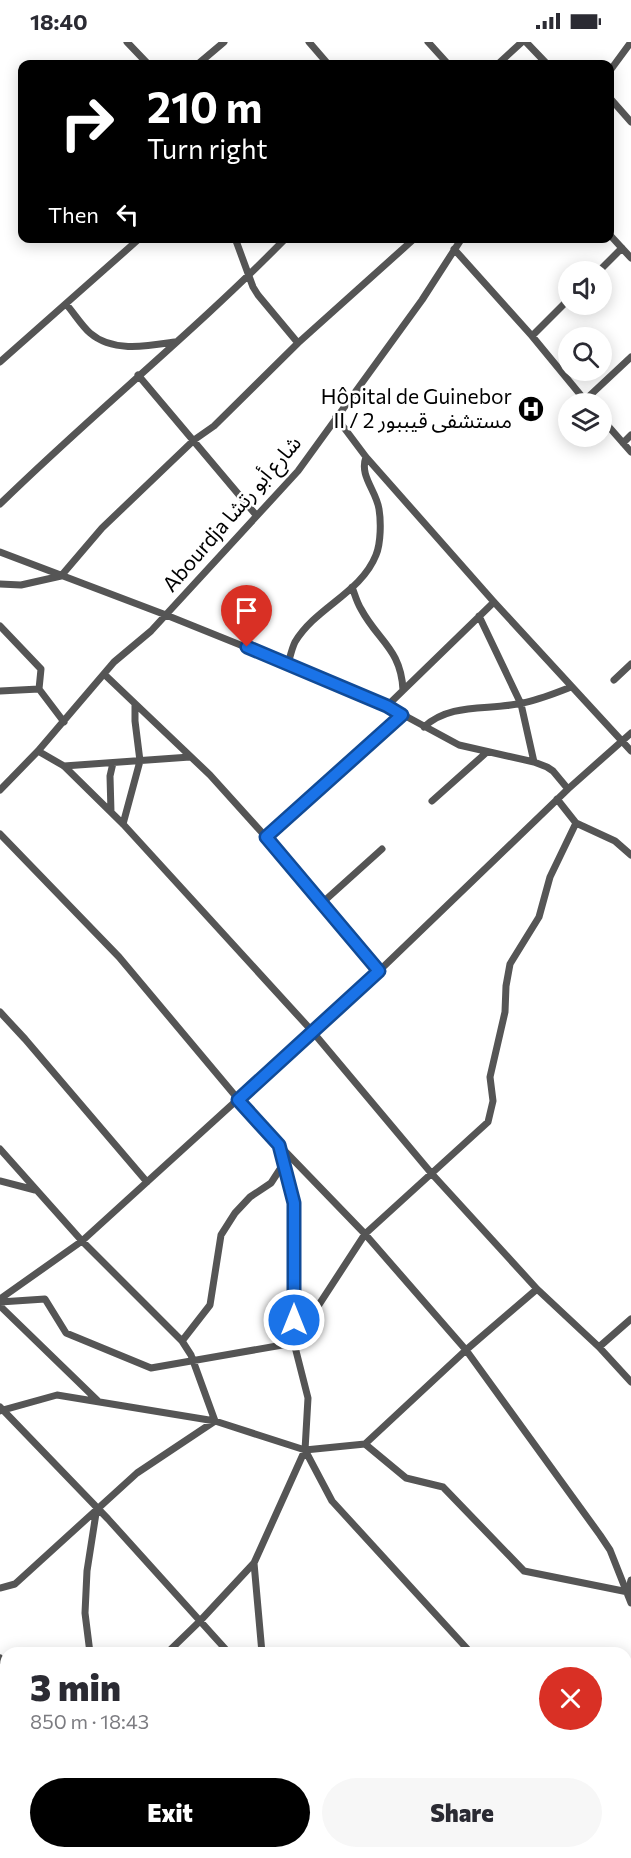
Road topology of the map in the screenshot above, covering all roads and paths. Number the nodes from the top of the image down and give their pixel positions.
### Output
1 (127, 42) edge
2 (224, 42) edge
3 (309, 42) edge
4 (428, 42) edge
5 (524, 42) edge
6 (631, 42) edge
7 (144, 60) edge
8 (203, 60) edge
9 (325, 60) edge
10 (444, 60) edge
11 (503, 60) edge
12 (543, 60) edge
13 (614, 65) edge
14 (614, 103) edge
15 (631, 122) edge
16 (614, 239) edge
17 (134, 243) edge
18 (237, 243) edge
19 (281, 243) edge
20 (409, 243) edge
21 (458, 243) edge
22 (622, 248) junction
23 (454, 249) junction
24 (631, 258) edge
25 (609, 261) edge
26 (249, 276) junction
27 (66, 304) junction
28 (558, 310) edge
29 (532, 336) junction
30 (175, 342) junction
31 (298, 343) junction
32 (631, 357) edge
33 (0, 362) edge
34 (138, 375) junction
35 (579, 393) edge
36 (595, 393) edge
37 (336, 417) junction
38 (612, 430) edge
39 (631, 435) edge
40 (194, 440) junction
41 (623, 442) junction
42 (631, 452) edge
43 (366, 457) junction
44 (1, 499) edge
45 (256, 515) junction
46 (0, 552) edge
47 (62, 576) junction
48 (0, 585) edge
49 (352, 587) junction
50 (494, 602) junction
51 (166, 615) junction
52 (479, 616) junction
53 (0, 626) edge
54 (288, 664) junction
55 (631, 664) edge
56 (104, 674) junction
57 (614, 680) dead end
58 (571, 687) junction
59 (39, 689) junction
60 (0, 690) edge
61 (404, 690) junction
62 (521, 704) junction
63 (135, 705) junction
64 (387, 706) junction
65 (402, 715) junction
66 (64, 722) junction
67 (424, 727) junction
68 (631, 733) edge
69 (622, 741) junction
70 (38, 751) junction
71 (631, 751) edge
72 (487, 752) junction
73 (190, 757) junction
74 (140, 761) junction
75 (113, 762) junction
76 (534, 762) junction
77 (64, 766) junction
78 (568, 789) junction
79 (0, 790) edge
80 (557, 799) junction
81 (432, 801) dead end
82 (111, 812) junction
83 (576, 823) junction
84 (123, 824) junction
85 (0, 834) edge
86 (266, 837) junction
87 (382, 849) dead end
88 (631, 855) edge
89 (322, 903) junction
90 (379, 971) junction
91 (0, 1012) edge
92 (312, 1030) junction
93 (238, 1100) junction
94 (279, 1145) junction
95 (0, 1149) edge
96 (284, 1163) junction
97 (432, 1174) junction
98 (0, 1181) edge
99 (147, 1182) junction
100 (36, 1190) junction
101 (365, 1234) junction
102 (82, 1241) junction
103 (537, 1289) junction
104 (0, 1302) edge
105 (631, 1319) edge
106 (182, 1341) junction
107 (294, 1343) junction
108 (599, 1347) junction
109 (466, 1350) junction
110 (193, 1360) junction
111 (631, 1382) edge
112 (98, 1401) junction
113 (1, 1409) edge
114 (215, 1421) junction
115 (365, 1444) junction
116 (305, 1450) junction
117 (97, 1507) junction
118 (254, 1563) junction
119 (631, 1580) edge
120 (0, 1588) edge
121 (628, 1592) junction
122 (631, 1603) edge
123 (200, 1621) junction
124 (89, 1647) edge
125 (174, 1647) edge
126 (224, 1647) edge
127 (261, 1647) edge
128 (466, 1647) edge

1 - 7 street
2 - 8 street
3 - 9 street
4 - 10 street
5 - 11 street
5 - 12 street
6 - 13 street
14 - 15 street
16 - 22 street
17 - 27 street
18 - 26 street
19 - 26 street
20 - 31 street
21 - 23 street, Abourdja شارع أبو رتشا
22 - 24 street
22 - 25 street
23 - 29 street
23 - 37 street, Abourdja شارع أبو رتشا
26 - 30 street
26 - 31 street
27 - 30 street
27 - 33 street
28 - 29 street
29 - 35 street
30 - 34 street
31 - 40 street
32 - 36 street
34 - 40 street
34 - 44 street
37 - 43 street
37 - 45 street, Abourdja شارع أبو رتشا
38 - 41 street
39 - 41 street
40 - 45 street
40 - 47 street
41 - 42 street
43 - 49 street
43 - 50 street
45 - 51 street, Abourdja شارع أبو رتشا
46 - 47 street
47 - 48 street
47 - 51 street
49 - 54 street
49 - 61 street
50 - 52 street
50 - 58 street
51 - 54 street
51 - 56 street, Abourdja شارع أبو رتشا
52 - 61 street
52 - 62 street
53 - 59 street
54 - 64 street
55 - 57 street
56 - 63 street
56 - 66 street, Abourdja شارع أبو رتشا
58 - 62 street
58 - 69 street
59 - 60 street
59 - 66 street
61 - 64 street
62 - 67 street
62 - 76 street
63 - 73 street
63 - 74 street
64 - 65 street
65 - 67 street
65 - 86 street
66 - 70 street, Abourdja شارع أبو رتشا
67 - 72 street
68 - 69 street
69 - 71 street
69 - 78 street
70 - 77 street
70 - 79 street, Abourdja شارع أبو رتشا
72 - 76 street
72 - 81 street
73 - 74 street
73 - 86 street
74 - 75 street
74 - 84 street
75 - 77 street
75 - 82 street
76 - 78 street
77 - 82 street
78 - 80 street
80 - 83 street
80 - 90 street
82 - 84 street
83 - 88 street
83 - 97 street
84 - 92 street
85 - 93 street
86 - 89 street
87 - 89 street
89 - 90 street
90 - 92 street
91 - 99 street
92 - 93 street
92 - 97 street
93 - 94 street
93 - 99 street
94 - 96 street
94 - 101 street
95 - 100 street
96 - 106 street
96 - 107 street
97 - 101 street
97 - 103 street
98 - 100 street
99 - 102 street
100 - 102 street
101 - 107 street
101 - 109 street
102 - 104 street
102 - 106 street
103 - 108 street
103 - 109 street
104 - 110 street
104 - 112 street
105 - 108 street
106 - 110 street
107 - 110 street
107 - 116 street
108 - 111 street
109 - 115 street
109 - 121 street
110 - 114 street
112 - 113 street
112 - 114 street
113 - 117 street
114 - 116 street
114 - 117 street
115 - 116 street
115 - 121 street
116 - 118 street
116 - 128 street
117 - 120 street
117 - 123 street
117 - 124 street
118 - 123 street
118 - 127 street
119 - 121 street
121 - 122 street
123 - 125 street
123 - 126 street

